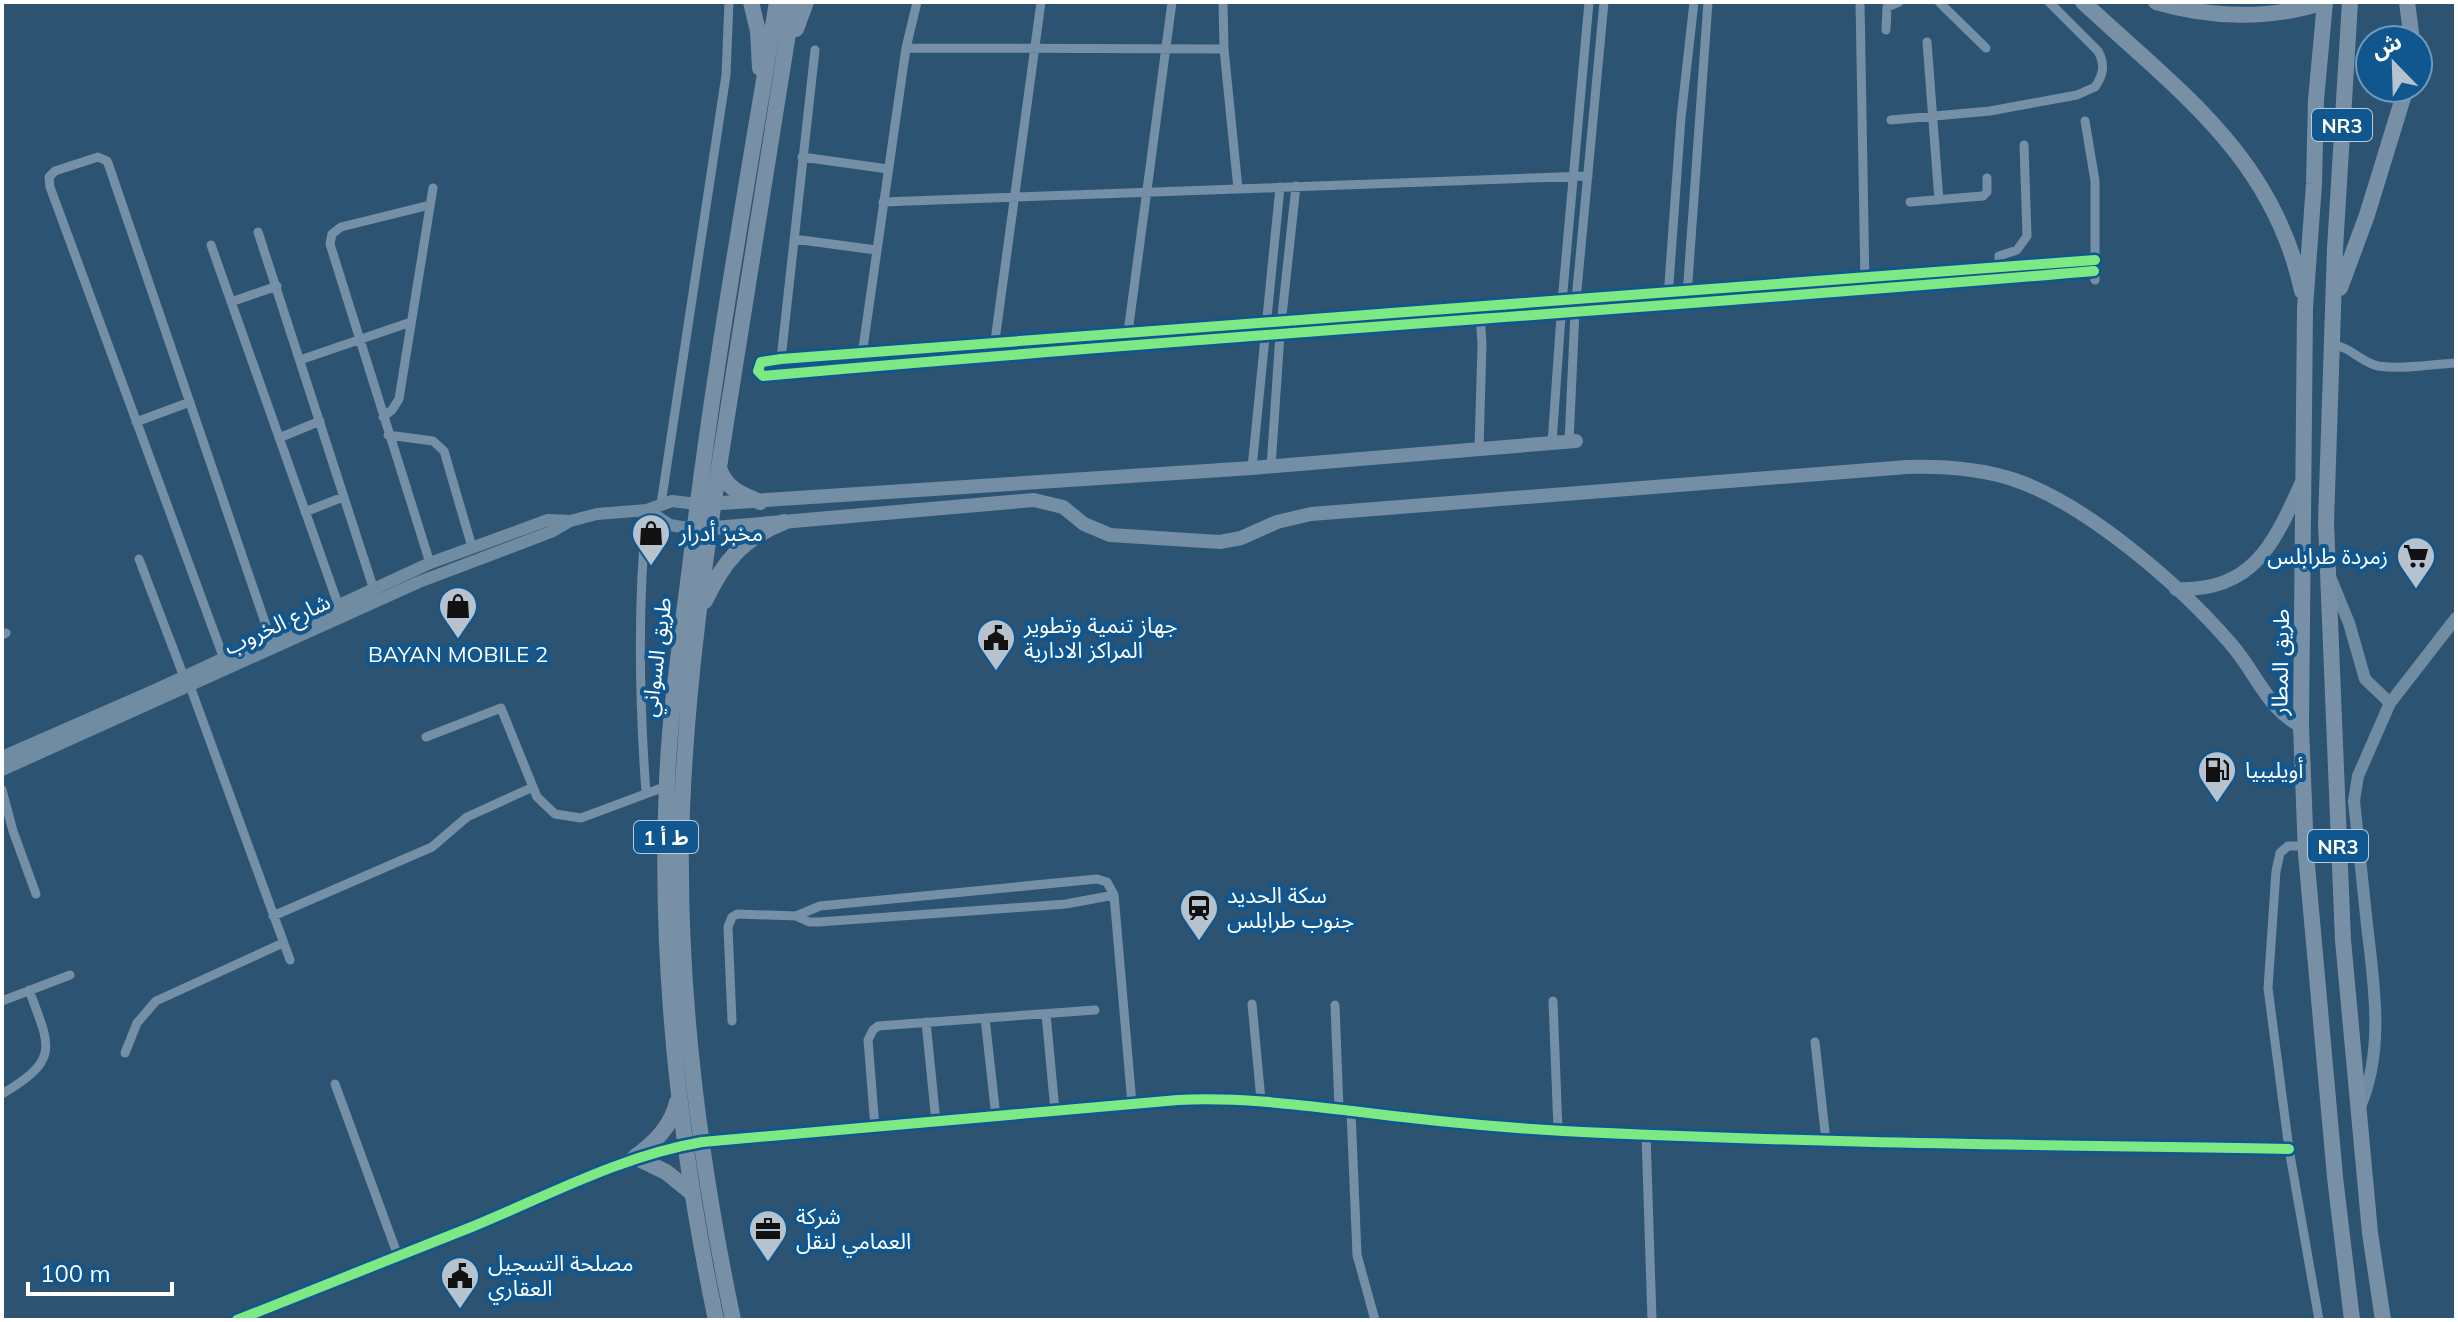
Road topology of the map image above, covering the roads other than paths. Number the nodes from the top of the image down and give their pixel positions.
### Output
1 (729, 2) edge
2 (751, 2) edge
3 (777, 2) edge
4 (793, 2) edge
5 (806, 2) edge
6 (917, 2) edge
7 (1041, 2) edge
8 (1172, 2) edge
9 (1223, 2) edge
10 (1589, 2) edge
11 (1604, 2) edge
12 (1694, 2) edge
13 (1708, 2) edge
14 (1860, 2) edge
15 (1899, 2) edge
16 (1939, 2) edge
17 (2049, 2) edge
18 (2083, 2) edge
19 (2156, 2) edge
20 (2324, 2) edge
21 (2350, 2) edge
22 (2407, 2) edge
23 (2410, 24) edge
24 (1886, 30) dead end
25 (1927, 42) dead end
26 (906, 48) junction
27 (1986, 48) dead end
28 (1224, 49) junction
29 (815, 50) dead end
30 (1165, 50) junction
31 (1035, 51) junction
32 (771, 90) junction
33 (2401, 104) edge
34 (1933, 118) junction
35 (1891, 120) dead end
36 (2085, 121) dead end
37 (2024, 145) dead end
38 (802, 157) junction
39 (888, 169) junction
40 (1588, 176) junction
41 (1573, 177) junction
42 (1987, 178) dead end
43 (1296, 186) junction
44 (1280, 187) junction
45 (433, 188) dead end
46 (1238, 189) junction
47 (1147, 192) junction
48 (1014, 197) junction
49 (1939, 200) junction
50 (883, 202) junction
51 (1910, 202) dead end
52 (430, 205) junction
53 (258, 232) dead end
54 (794, 239) junction
55 (211, 245) dead end
56 (876, 250) junction
57 (1999, 274) junction
58 (1865, 279) junction
59 (277, 286) junction
60 (1865, 291) junction
61 (1687, 298) junction
62 (1668, 299) junction
63 (231, 302) junction
64 (2334, 305) junction
65 (1575, 306) junction
66 (1561, 307) junction
67 (2305, 308) junction
68 (1480, 313) junction
69 (411, 322) junction
70 (1281, 329) junction
71 (1264, 330) junction
72 (1128, 334) junction
73 (359, 340) junction
74 (1127, 345) junction
75 (2332, 345) junction
76 (993, 350) junction
77 (862, 355) junction
78 (781, 359) junction
79 (300, 360) junction
80 (2456, 363) edge
81 (190, 402) junction
82 (383, 417) junction
83 (320, 421) junction
84 (136, 422) junction
85 (388, 435) junction
86 (279, 438) junction
87 (1572, 441) joint
88 (1552, 443) junction
89 (1479, 448) junction
90 (1271, 467) junction
91 (719, 468) junction
92 (1252, 468) junction
93 (2304, 478) junction
94 (947, 487) junction
95 (343, 497) junction
96 (760, 502) junction
97 (661, 504) junction
98 (705, 504) junction
99 (947, 507) junction
100 (647, 510) junction
101 (305, 512) junction
102 (570, 521) junction
103 (784, 522) junction
104 (702, 529) junction
105 (472, 547) junction
106 (139, 559) dead end
107 (430, 563) junction
108 (2329, 575) junction
109 (417, 576) junction
110 (373, 587) junction
111 (2176, 589) junction
112 (338, 604) junction
113 (2456, 618) edge
114 (697, 620) junction
115 (270, 637) junction
116 (224, 659) junction
117 (187, 682) junction
118 (2390, 703) junction
119 (2301, 726) junction
120 (426, 737) dead end
121 (2, 757) edge
122 (2, 770) edge
123 (667, 786) junction
124 (533, 787) junction
125 (2, 790) edge
126 (646, 793) junction
127 (674, 817) junction
128 (2305, 846) junction
129 (36, 894) dead end
130 (1114, 895) junction
131 (273, 916) junction
132 (796, 916) junction
133 (283, 943) junction
134 (290, 960) dead end
135 (70, 975) dead end
136 (29, 990) junction
137 (2, 1001) edge
138 (1553, 1001) dead end
139 (1252, 1004) dead end
140 (1335, 1005) dead end
141 (1095, 1010) dead end
142 (1046, 1014) junction
143 (985, 1018) junction
144 (732, 1021) dead end
145 (926, 1022) junction
146 (1815, 1042) dead end
147 (125, 1053) dead end
148 (335, 1084) dead end
149 (679, 1093) junction
150 (2, 1094) edge
151 (1261, 1100) junction
152 (1132, 1104) junction
153 (1339, 1109) junction
154 (1055, 1111) junction
155 (1351, 1111) junction
156 (2358, 1112) junction
157 (996, 1117) junction
158 (936, 1122) junction
159 (875, 1128) junction
160 (1558, 1130) junction
161 (1646, 1134) junction
162 (1826, 1141) junction
163 (693, 1143) junction
164 (2289, 1149) junction
165 (635, 1157) junction
166 (692, 1193) junction
167 (398, 1256) junction
168 (237, 1320) edge
169 (716, 1320) edge
170 (733, 1320) edge
171 (1375, 1320) edge
172 (1652, 1320) edge
173 (2319, 1320) edge
174 (2352, 1320) edge
175 (2383, 1320) edge

1 - 97 street
2 - 32 highway
3 - 32 highway, طريق السواني / ط أ 1
4 - 32 highway, طريق السواني / ط أ 1
5 - 32 highway
6 - 26 street
7 - 31 street
8 - 30 street
9 - 28 street
10 - 41 street
11 - 40 street
12 - 62 street
13 - 61 street
14 - 58 street
15 - 24 street
16 - 27 street
17 - 34 street
18 - 67 highway
19 - 20 highway
20 - 67 highway, طريق المطار / NR3
21 - 64 highway, NR3
22 - 23 highway
25 - 34 street
26 - 31 street
26 - 39 street
28 - 30 street
28 - 46 street
29 - 38 street
30 - 31 street
30 - 47 street
31 - 48 street
32 - 91 highway, طريق السواني / ط أ 1
32 - 98 highway, طريق السواني / ط أ 1
33 - 64 highway
34 - 35 street
34 - 49 street
36 - 57 street
37 - 57 street
38 - 39 street
38 - 54 street
39 - 50 street
40 - 41 street
40 - 65 street
41 - 43 street
41 - 66 street
42 - 49 street
43 - 44 street
43 - 70 street
44 - 46 street
44 - 71 street
45 - 52 street
46 - 47 street
47 - 48 street
47 - 72 street
48 - 50 street
48 - 76 street
49 - 51 street
50 - 56 street
52 - 69 street
52 - 73 street
53 - 59 street
54 - 56 street
54 - 78 street
55 - 63 street
56 - 77 street
57 - 58 street
57 - 60 street
58 - 60 street
58 - 61 street
59 - 63 street
59 - 79 street
60 - 61 street
61 - 62 street
62 - 65 street
63 - 86 street
64 - 75 highway, NR3
65 - 66 street
65 - 87 street
66 - 68 street
66 - 88 street
67 - 93 highway, طريق المطار / NR3
68 - 70 street
68 - 89 street
69 - 73 street
69 - 82 street
70 - 71 street
70 - 90 street
71 - 72 street
71 - 74 street
71 - 92 street
72 - 74 street
72 - 76 street
73 - 79 street
73 - 82 street
74 - 76 street
75 - 80 street
75 - 108 highway, NR3
76 - 77 street
76 - 78 street
77 - 78 street
79 - 83 street
81 - 84 street
81 - 84 street
81 - 115 street
82 - 85 street
83 - 86 street
83 - 95 street
84 - 116 street
85 - 105 street
85 - 107 street
86 - 101 street
87 - 88 main road
88 - 89 main road
89 - 90 main road
90 - 92 main road
91 - 96 highway
91 - 98 highway, طريق السواني / ط أ 1
92 - 94 main road
93 - 111 main road
93 - 119 highway, طريق المطار / NR3
94 - 96 main road
94 - 99 main road
95 - 101 street
95 - 110 street
96 - 98 main road
97 - 98 main road, شارع الخروب
97 - 100 main road, شارع الخروب
98 - 104 highway, طريق السواني / ط أ 1
99 - 103 main road
99 - 111 main road
100 - 102 main road, شارع الخروب
100 - 104 main road, شارع الخروب
100 - 126 street
101 - 112 street
102 - 105 main road, شارع الخروب
102 - 109 main road, شارع الخروب
103 - 104 main road
103 - 114 highway
104 - 114 highway, طريق السواني / ط أ 1
104 - 123 highway, طريق السواني / ط أ 1
105 - 107 main road, شارع الخروب
106 - 117 street
107 - 109 main road, شارع الخروب
108 - 118 main road
108 - 156 highway, NR3
109 - 110 main road, شارع الخروب
109 - 117 main road, شارع الخروب
110 - 112 main road, شارع الخروب
111 - 119 main road
112 - 115 main road, شارع الخروب
113 - 118 main road
114 - 127 highway, طريق السواني / ط أ 1
115 - 116 main road, شارع الخروب
116 - 117 main road, شارع الخروب
117 - 121 main road, شارع الخروب
117 - 122 main road, شارع الخروب
117 - 131 street
118 - 156 main road
119 - 128 highway, طريق المطار / NR3
120 - 124 street
123 - 126 street
123 - 127 highway, طريق السواني / ط أ 1
124 - 126 street
124 - 131 street
125 - 129 street
127 - 149 highway, طريق السواني / ط أ 1
127 - 163 highway, طريق السواني / ط أ 1
128 - 164 street
128 - 174 highway, طريق المطار / NR3
130 - 132 street
130 - 132 street
130 - 152 street
131 - 133 street
132 - 144 street
133 - 134 street
133 - 147 street
135 - 136 street
136 - 137 street
136 - 150 street
138 - 160 street
139 - 151 street
140 - 153 street
141 - 142 street
142 - 143 street
142 - 154 street
143 - 145 street
143 - 157 street
145 - 158 street
145 - 159 street
146 - 162 street
148 - 167 street
149 - 163 highway, طريق السواني / ط أ 1
149 - 165 highway
151 - 152 street
151 - 153 street
152 - 154 street
153 - 155 street
154 - 157 street
155 - 160 street
155 - 171 street
156 - 175 highway, NR3
157 - 158 street
158 - 159 street
159 - 163 street
160 - 161 street
161 - 162 street
161 - 172 street
162 - 164 street
163 - 165 main road
163 - 166 highway, طريق السواني / ط أ 1
163 - 170 highway, طريق السواني / ط أ 1
164 - 173 street
165 - 166 highway
165 - 167 main road
166 - 169 highway, طريق السواني / ط أ 1
167 - 168 main road

